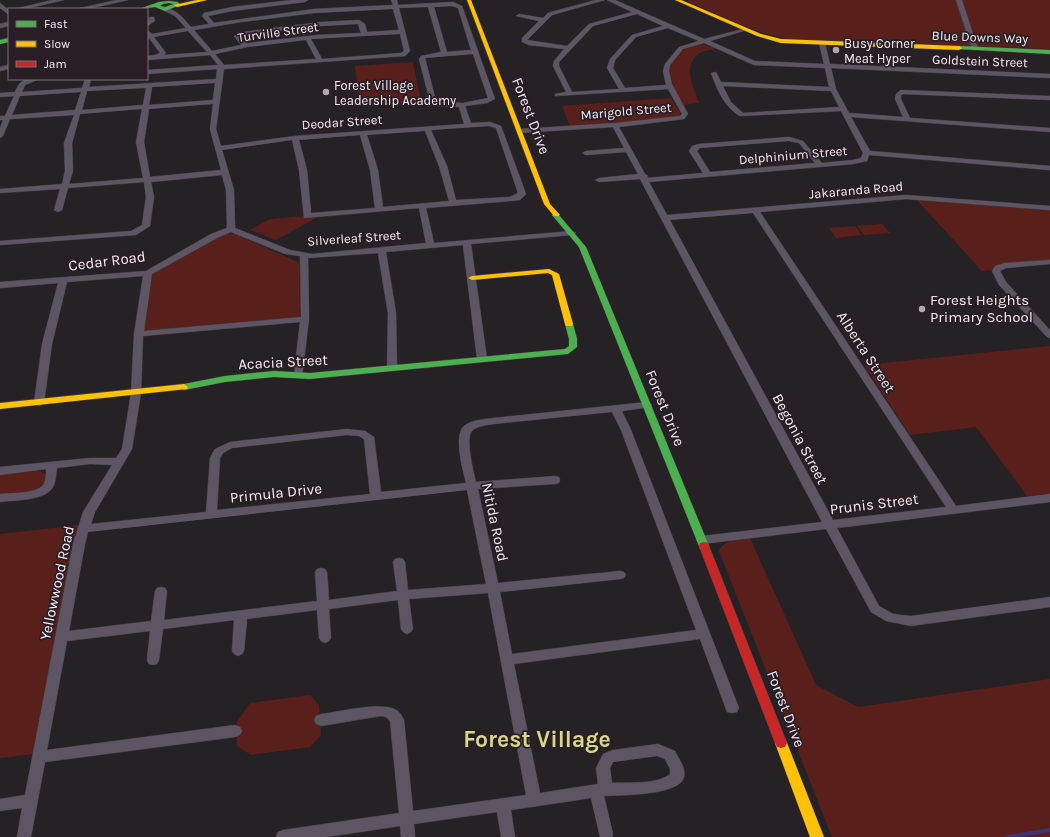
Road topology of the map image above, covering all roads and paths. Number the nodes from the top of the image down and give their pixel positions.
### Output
1 (3, 0) edge
2 (61, 0) edge
3 (125, 0) edge
4 (198, 0) edge
5 (204, 0) edge
6 (305, 0) edge
7 (371, 0) edge
8 (469, 0) edge
9 (602, 0) edge
10 (610, 0) edge
11 (676, 0) edge
12 (959, 0) edge
13 (0, 1) edge
14 (37, 2) edge
15 (395, 3) edge
16 (430, 4) junction
17 (0, 5) edge
18 (167, 5) edge
19 (20, 8) edge
20 (84, 8) edge
21 (148, 8) edge
22 (373, 8) junction
23 (8, 11) edge
24 (637, 12) junction
25 (149, 14) edge
26 (519, 16) dead end
27 (544, 20) junction
28 (148, 23) edge
29 (213, 25) junction
30 (668, 26) junction
31 (745, 29) junction
32 (190, 30) junction
33 (402, 32) junction
34 (364, 34) junction
35 (148, 35) edge
36 (308, 39) junction
37 (703, 42) junction
38 (822, 43) junction
39 (247, 45) junction
40 (567, 48) junction
41 (975, 49) junction
42 (475, 52) junction
43 (1050, 52) edge
44 (212, 53) junction
45 (445, 54) junction
46 (159, 56) junction
47 (148, 58) edge
48 (320, 60) junction
49 (221, 67) junction
50 (828, 67) junction
51 (148, 72) edge
52 (714, 73) dead end
53 (1050, 76) edge
54 (32, 80) edge
55 (88, 80) edge
56 (219, 81) junction
57 (718, 84) junction
58 (149, 86) junction
59 (671, 87) junction
60 (85, 89) junction
61 (833, 89) junction
62 (623, 90) junction
63 (18, 94) junction
64 (570, 94) junction
65 (0, 95) edge
66 (557, 95) dead end
67 (1050, 98) edge
68 (216, 102) junction
69 (462, 104) junction
70 (146, 107) junction
71 (78, 112) junction
72 (846, 112) junction
73 (8, 117) junction
74 (0, 118) edge
75 (907, 119) junction
76 (615, 125) junction
77 (468, 126) junction
78 (427, 128) junction
79 (1050, 130) edge
80 (519, 131) junction
81 (363, 133) junction
82 (0, 136) edge
83 (295, 138) junction
84 (219, 148) junction
85 (629, 150) junction
86 (586, 153) dead end
87 (867, 153) junction
88 (820, 165) junction
89 (1050, 168) edge
90 (226, 172) junction
91 (707, 174) junction
92 (644, 178) junction
93 (147, 180) junction
94 (599, 180) dead end
95 (64, 187) junction
96 (0, 191) edge
97 (453, 203) junction
98 (422, 206) junction
99 (1050, 208) edge
100 (380, 209) junction
101 (58, 210) dead end
102 (755, 210) junction
103 (665, 218) junction
104 (231, 229) junction
105 (572, 233) junction
106 (0, 243) edge
107 (467, 243) junction
108 (431, 246) junction
109 (382, 250) junction
110 (304, 255) junction
111 (1050, 262) edge
112 (148, 273) junction
113 (472, 278) junction
114 (63, 280) junction
115 (0, 285) edge
116 (304, 319) junction
117 (139, 334) junction
118 (1050, 335) edge
119 (482, 359) junction
120 (392, 368) junction
121 (299, 375) junction
122 (136, 393) junction
123 (39, 402) junction
124 (647, 405) junction
125 (0, 406) edge
126 (616, 409) junction
127 (119, 462) junction
128 (52, 465) junction
129 (0, 471) edge
130 (555, 480) dead end
131 (472, 486) junction
132 (376, 497) junction
133 (0, 498) edge
134 (1050, 498) edge
135 (953, 509) junction
136 (211, 515) junction
137 (829, 524) junction
138 (83, 529) junction
139 (702, 540) junction
140 (399, 562) dead end
141 (321, 572) dead end
142 (620, 575) dead end
143 (493, 588) junction
144 (161, 591) dead end
145 (403, 595) junction
146 (1050, 602) edge
147 (323, 606) junction
148 (241, 615) junction
149 (157, 626) junction
150 (407, 629) dead end
151 (704, 634) junction
152 (61, 637) junction
153 (325, 638) dead end
154 (238, 651) dead end
155 (153, 660) dead end
156 (507, 660) junction
157 (732, 708) dead end
158 (321, 720) dead end
159 (235, 731) dead end
160 (39, 757) junction
161 (601, 790) junction
162 (31, 800) junction
163 (534, 800) junction
164 (0, 805) edge
165 (503, 805) junction
166 (407, 819) junction
167 (606, 834) dead end
168 (311, 835) edge
169 (24, 837) edge
170 (283, 837) edge
171 (408, 837) edge
172 (508, 837) edge
173 (817, 837) edge

1 - 13 street
2 - 14 street
3 - 20 street
4 - 18 street
5 - 18 street
6 - 29 street
7 - 22 street
8 - 80 street, Forest Drive
9 - 27 street
10 - 24 street, Goldstein Street
11 - 31 street, Blue Downs Way
12 - 41 street
14 - 19 street
15 - 16 street
15 - 22 street
15 - 33 street
16 - 42 street
16 - 45 street
17 - 23 street
18 - 21 street
18 - 25 street
18 - 32 street
22 - 29 street
24 - 30 street, Goldstein Street
24 - 40 street
25 - 28 street
26 - 27 street
27 - 40 street
29 - 32 street
30 - 37 street, Goldstein Street
30 - 62 street
31 - 37 street, Marigold Street
31 - 38 street, Blue Downs Way
32 - 35 street
32 - 44 street
33 - 34 street, Turville Street
33 - 48 street
34 - 36 street, Turville Street
34 - 39 street
35 - 46 street
36 - 39 street, Turville Street
36 - 48 street
37 - 50 street, Goldstein Street
37 - 59 street, Marigold Street
38 - 41 street, Blue Downs Way
38 - 50 street, Delphinium Street
39 - 44 street, Turville Street
40 - 64 street
41 - 43 street, Blue Downs Way
42 - 45 street
42 - 69 street
44 - 46 street, Turville Street
44 - 49 street
45 - 69 street
46 - 47 street, Turville Street
48 - 49 street
49 - 51 street
49 - 56 street
50 - 53 street, Goldstein Street
50 - 61 street, Delphinium Street
52 - 57 street
54 - 63 street
55 - 60 street
56 - 58 street
56 - 68 street
57 - 61 street
57 - 72 street
58 - 60 street
58 - 70 street
59 - 62 street
59 - 76 street, Marigold Street
60 - 63 street
60 - 71 street
61 - 72 street, Delphinium Street
62 - 64 street
63 - 65 street
63 - 73 street
64 - 66 street
67 - 75 street
68 - 70 street
68 - 84 street
69 - 77 street
70 - 71 street
70 - 93 street
71 - 73 street
71 - 95 street
72 - 75 street
72 - 87 street, Delphinium Street
73 - 74 street
73 - 82 street
75 - 79 street
76 - 80 street, Marigold Street
76 - 85 street, Begonia Street
77 - 78 street, Deodar Street
77 - 97 street, Deodar Street
78 - 81 street, Deodar Street
78 - 97 street
80 - 105 street, Forest Drive
81 - 83 street, Deodar Street
81 - 100 street
83 - 84 street, Deodar Street
83 - 100 street
84 - 90 street
85 - 86 street
85 - 92 street, Begonia Street
87 - 88 street, Delphinium Street
87 - 89 street
88 - 91 street, Delphinium Street
88 - 91 street
90 - 93 street
90 - 104 street
91 - 92 street, Delphinium Street
92 - 94 street, Delphinium Street
92 - 103 street, Begonia Street
93 - 95 street
93 - 106 street
95 - 96 street
95 - 101 street
97 - 98 street
98 - 100 street
98 - 108 street
99 - 102 street, Jakaranda Road
102 - 103 street, Jakaranda Road
102 - 135 street, Alberta Street
103 - 137 street, Begonia Street
104 - 110 street, Silverleaf Street
104 - 112 street, Cedar Road
105 - 107 street, Silverleaf Street
105 - 124 street, Forest Drive
107 - 108 street, Silverleaf Street
107 - 113 street
108 - 109 street, Silverleaf Street
109 - 110 street, Silverleaf Street
109 - 120 street
110 - 116 street
111 - 118 street
112 - 114 street, Cedar Road
112 - 117 street, Yellowwood Road
113 - 119 street
113 - 119 street, Acacia Street
114 - 115 street, Cedar Road
114 - 123 street
116 - 117 street
116 - 121 street
117 - 122 street, Yellowwood Road
119 - 120 street, Acacia Street
120 - 121 street, Acacia Street
121 - 122 street, Acacia Street
122 - 123 street, Acacia Street
122 - 127 street, Yellowwood Road
123 - 125 street, Acacia Street
124 - 126 street, Nitida Road
124 - 139 street, Forest Drive
126 - 131 street, Nitida Road
126 - 151 street
127 - 128 street
127 - 138 street, Yellowwood Road
128 - 129 street
128 - 133 street
130 - 131 street, Primula Drive
131 - 132 street, Primula Drive
131 - 143 street, Nitida Road
132 - 136 street, Primula Drive
132 - 136 street
134 - 135 street, Prunis Street
135 - 137 street, Prunis Street
136 - 138 street, Primula Drive
137 - 139 street, Prunis Street
137 - 146 street, Begonia Street
138 - 152 street, Yellowwood Road
139 - 173 street, Forest Drive
140 - 145 street
141 - 147 street
142 - 143 street
143 - 145 street
143 - 156 street, Nitida Road
144 - 149 street
145 - 147 street
145 - 150 street
147 - 148 street
147 - 153 street
148 - 149 street
148 - 154 street
149 - 152 street
149 - 155 street
151 - 156 street
151 - 157 street
152 - 160 street, Yellowwood Road
156 - 163 street, Nitida Road
158 - 166 street
159 - 160 street
160 - 162 street, Yellowwood Road
161 - 161 street
161 - 163 street
161 - 167 street
162 - 164 street
162 - 169 street, Yellowwood Road
163 - 165 street
165 - 166 street
165 - 172 street
166 - 168 street
166 - 171 street
168 - 170 street

